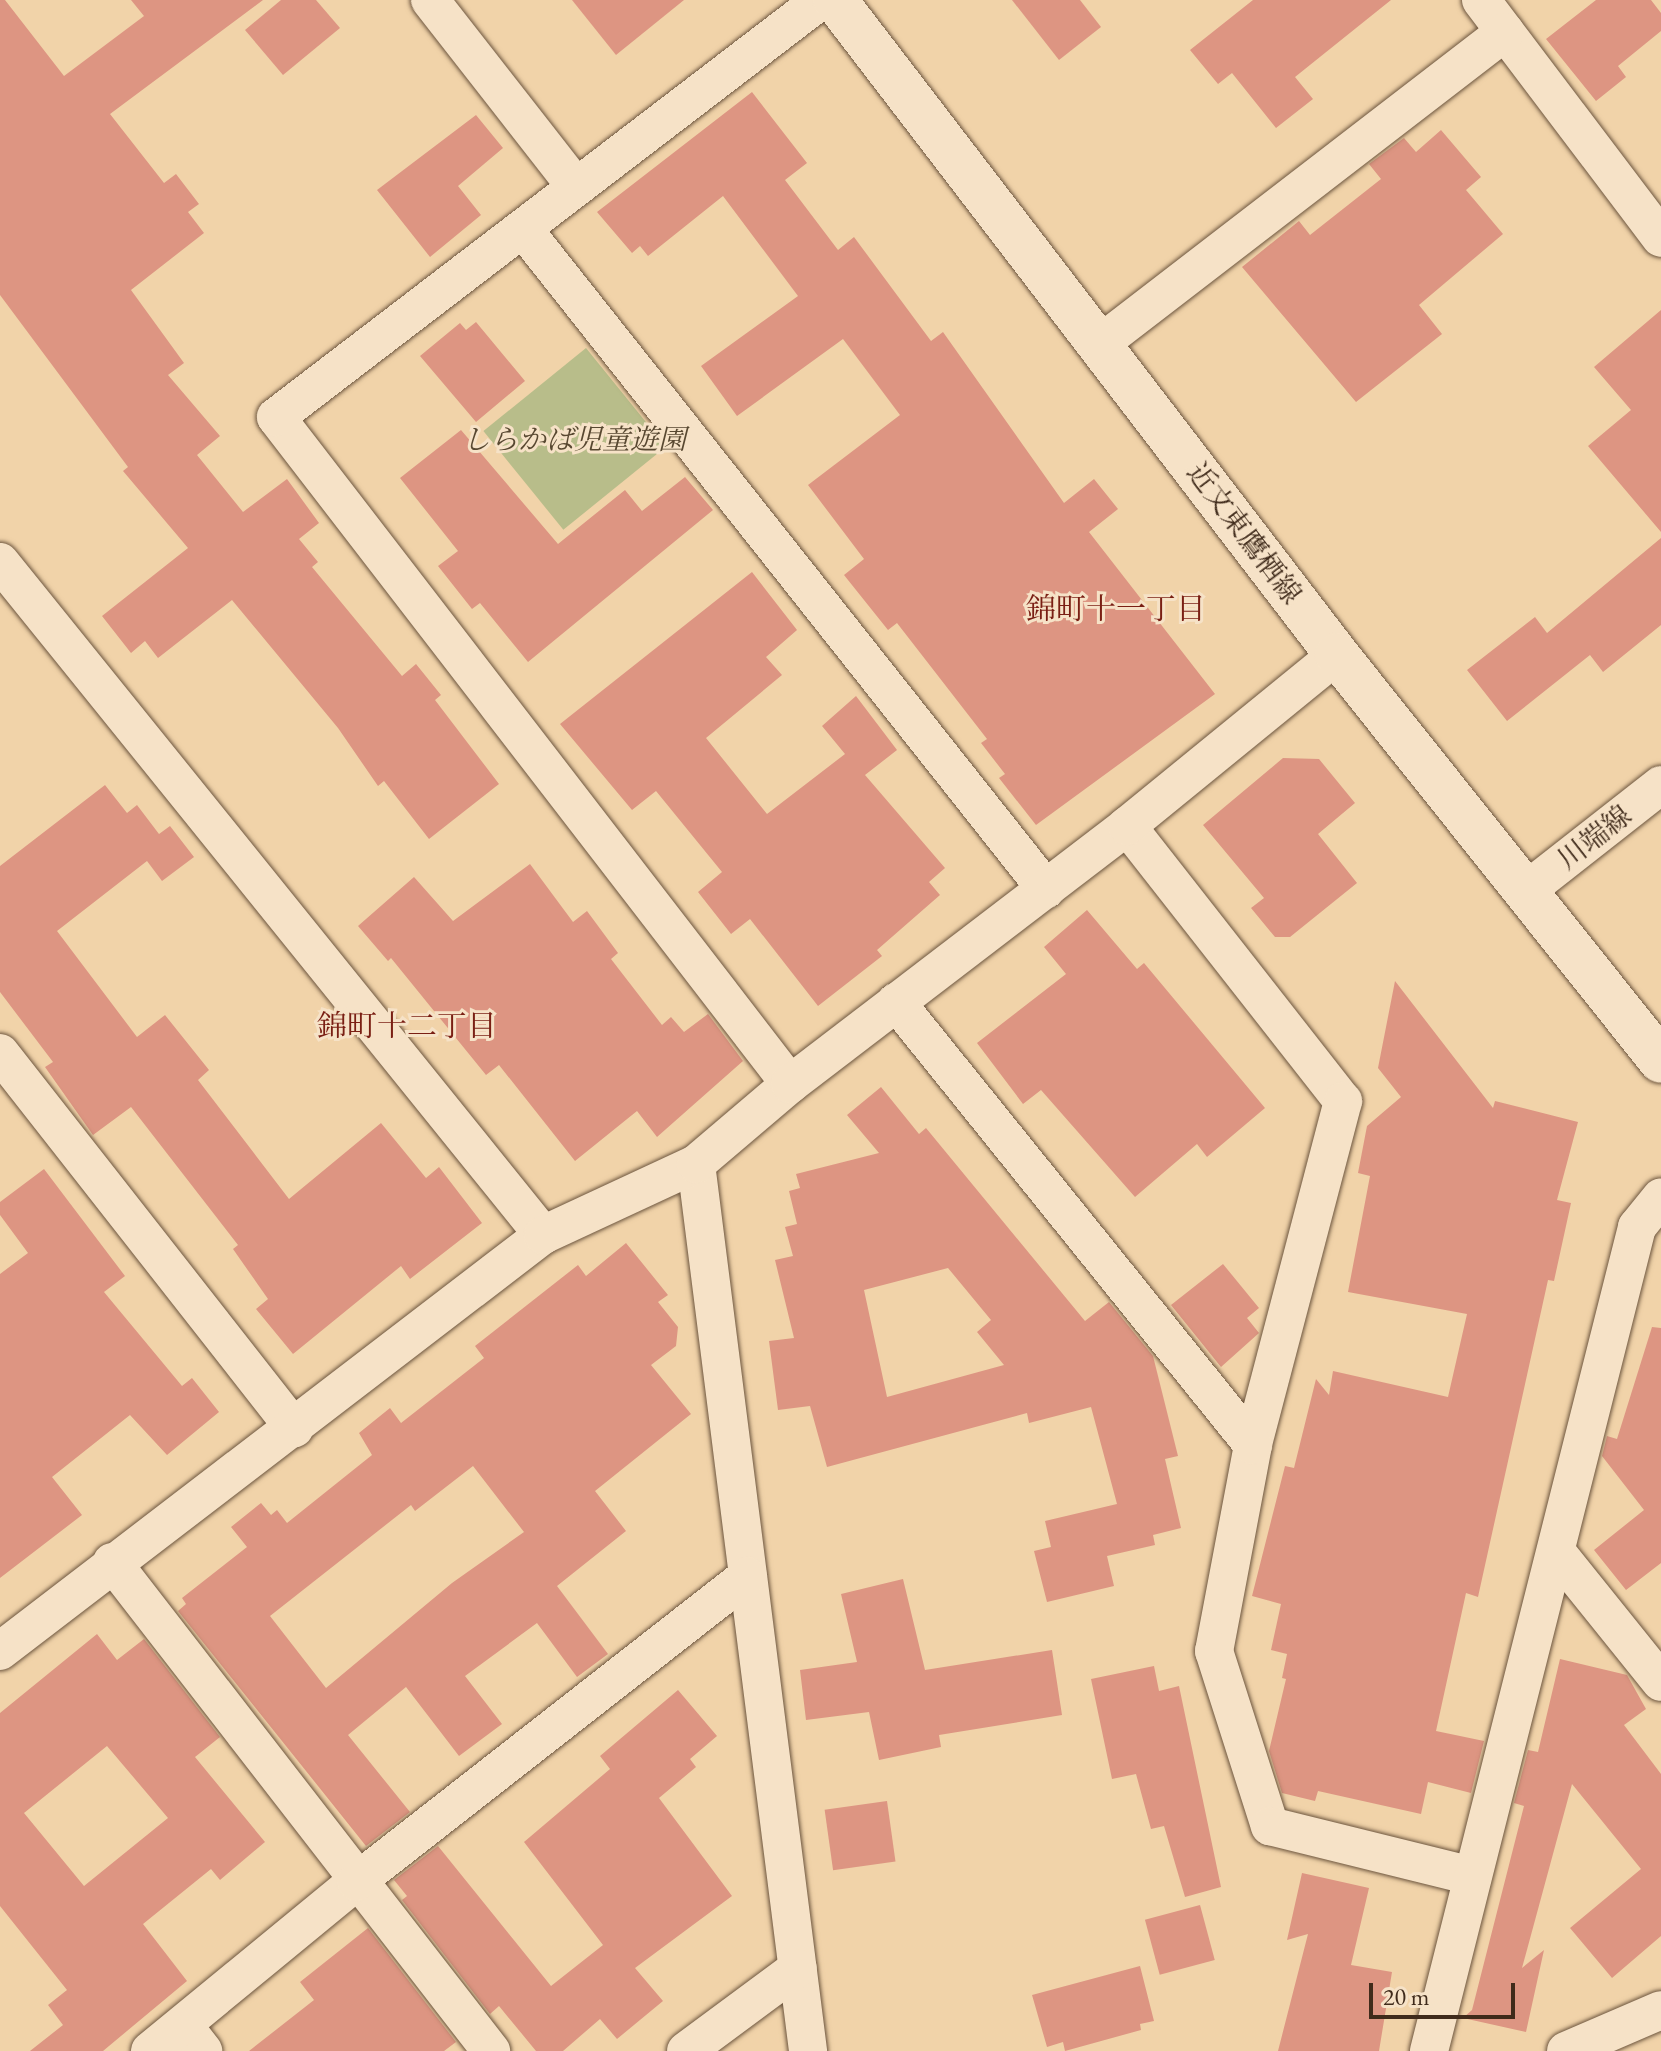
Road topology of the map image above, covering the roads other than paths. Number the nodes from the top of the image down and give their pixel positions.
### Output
1 (430, 0) edge
2 (821, 0) edge
3 (835, 0) edge
4 (1481, 0) edge
5 (1505, 32) junction
6 (576, 187) junction
7 (524, 230) junction
8 (1661, 238) edge
9 (1101, 343) junction
10 (0, 562) edge
11 (1337, 655) junction
12 (1661, 785) edge
13 (1127, 826) junction
14 (1046, 889) junction
15 (1527, 890) junction
16 (896, 1002) junction
17 (0, 1053) edge
18 (1661, 1061) edge
19 (790, 1084) junction
20 (696, 1164) junction
21 (1661, 1197) edge
22 (543, 1235) junction
23 (294, 1428) junction
24 (1253, 1445) junction
25 (1558, 1554) junction
26 (112, 1562) junction
27 (748, 1576) junction
28 (1, 1647) edge
29 (1661, 1682) edge
30 (1472, 1876) junction
31 (356, 1882) junction
32 (798, 1968) junction
33 (1661, 2010) edge
34 (193, 2038) edge
35 (150, 2051) edge
36 (491, 2051) edge
37 (686, 2051) edge
38 (808, 2051) edge
39 (1429, 2051) edge
40 (1566, 2051) edge

1 - 6 street
2 - 6 street
3 - 9 street, 近文東鷹栖線
4 - 5 street
5 - 8 street
5 - 9 street
6 - 7 street
7 - 14 street
7 - 19 street
9 - 11 street, 近文東鷹栖線
10 - 22 street
11 - 13 street
11 - 15 street, 近文東鷹栖線
12 - 15 street, 川端線
13 - 14 street
13 - 24 street
14 - 16 street
15 - 18 street, 近文東鷹栖線
16 - 19 street
16 - 24 street
17 - 23 street
19 - 20 street
20 - 22 street
20 - 27 street
21 - 25 street
22 - 23 street
23 - 26 street
24 - 30 street
25 - 29 street
25 - 30 street
26 - 28 street
26 - 31 street
27 - 31 street
27 - 32 street
30 - 39 street
31 - 34 street
31 - 36 street
32 - 37 street
32 - 38 street
33 - 40 street
34 - 35 street

